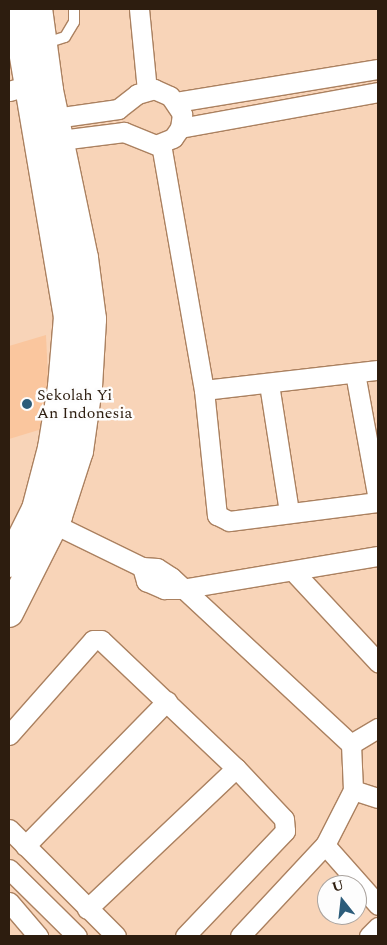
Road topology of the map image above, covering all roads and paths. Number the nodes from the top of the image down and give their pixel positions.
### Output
1 (16, 9) edge
2 (38, 9) edge
3 (74, 9) edge
4 (139, 9) edge
5 (41, 45) junction
6 (378, 69) edge
7 (18, 88) edge
8 (147, 90) junction
9 (378, 92) edge
10 (176, 102) junction
11 (180, 128) junction
12 (58, 129) junction
13 (161, 144) junction
14 (72, 261) junction
15 (378, 370) edge
16 (355, 373) junction
17 (269, 384) junction
18 (204, 390) junction
19 (378, 501) edge
20 (289, 512) junction
21 (54, 524) junction
22 (378, 556) edge
23 (9, 563) edge
24 (293, 571) junction
25 (181, 589) junction
26 (9, 612) edge
27 (370, 640) edge
28 (378, 662) edge
29 (167, 701) junction
30 (378, 728) edge
31 (9, 735) edge
32 (351, 744) junction
33 (236, 768) junction
34 (353, 790) junction
35 (378, 798) edge
36 (9, 829) edge
37 (325, 845) junction
38 (26, 846) junction
39 (9, 869) edge
40 (9, 902) edge
41 (378, 905) edge
42 (87, 909) junction
43 (378, 927) edge
44 (38, 936) edge
45 (77, 936) edge
46 (116, 936) edge
47 (185, 936) edge
48 (240, 936) edge
49 (369, 936) edge

1 - 7 main road
2 - 5 main road
3 - 5 lane
4 - 8 street
5 - 12 main road
6 - 10 street
7 - 14 main road
8 - 10 street
8 - 12 street
9 - 11 street
10 - 11 street
11 - 13 street
12 - 13 street
12 - 14 main road
13 - 18 street
14 - 21 main road
14 - 23 main road
15 - 16 street
16 - 17 street
16 - 19 street
17 - 18 street
17 - 20 street
18 - 20 street
19 - 20 street
21 - 25 street
21 - 26 main road
22 - 24 street
24 - 25 street
24 - 27 street
25 - 32 street
27 - 28 street
29 - 31 street
29 - 33 street
29 - 38 street
30 - 32 street
32 - 34 street
33 - 42 street
33 - 47 street
34 - 35 street
34 - 37 street
36 - 38 street
37 - 41 street
37 - 48 street
38 - 42 street
39 - 45 street
40 - 44 street
42 - 46 street
43 - 49 street

